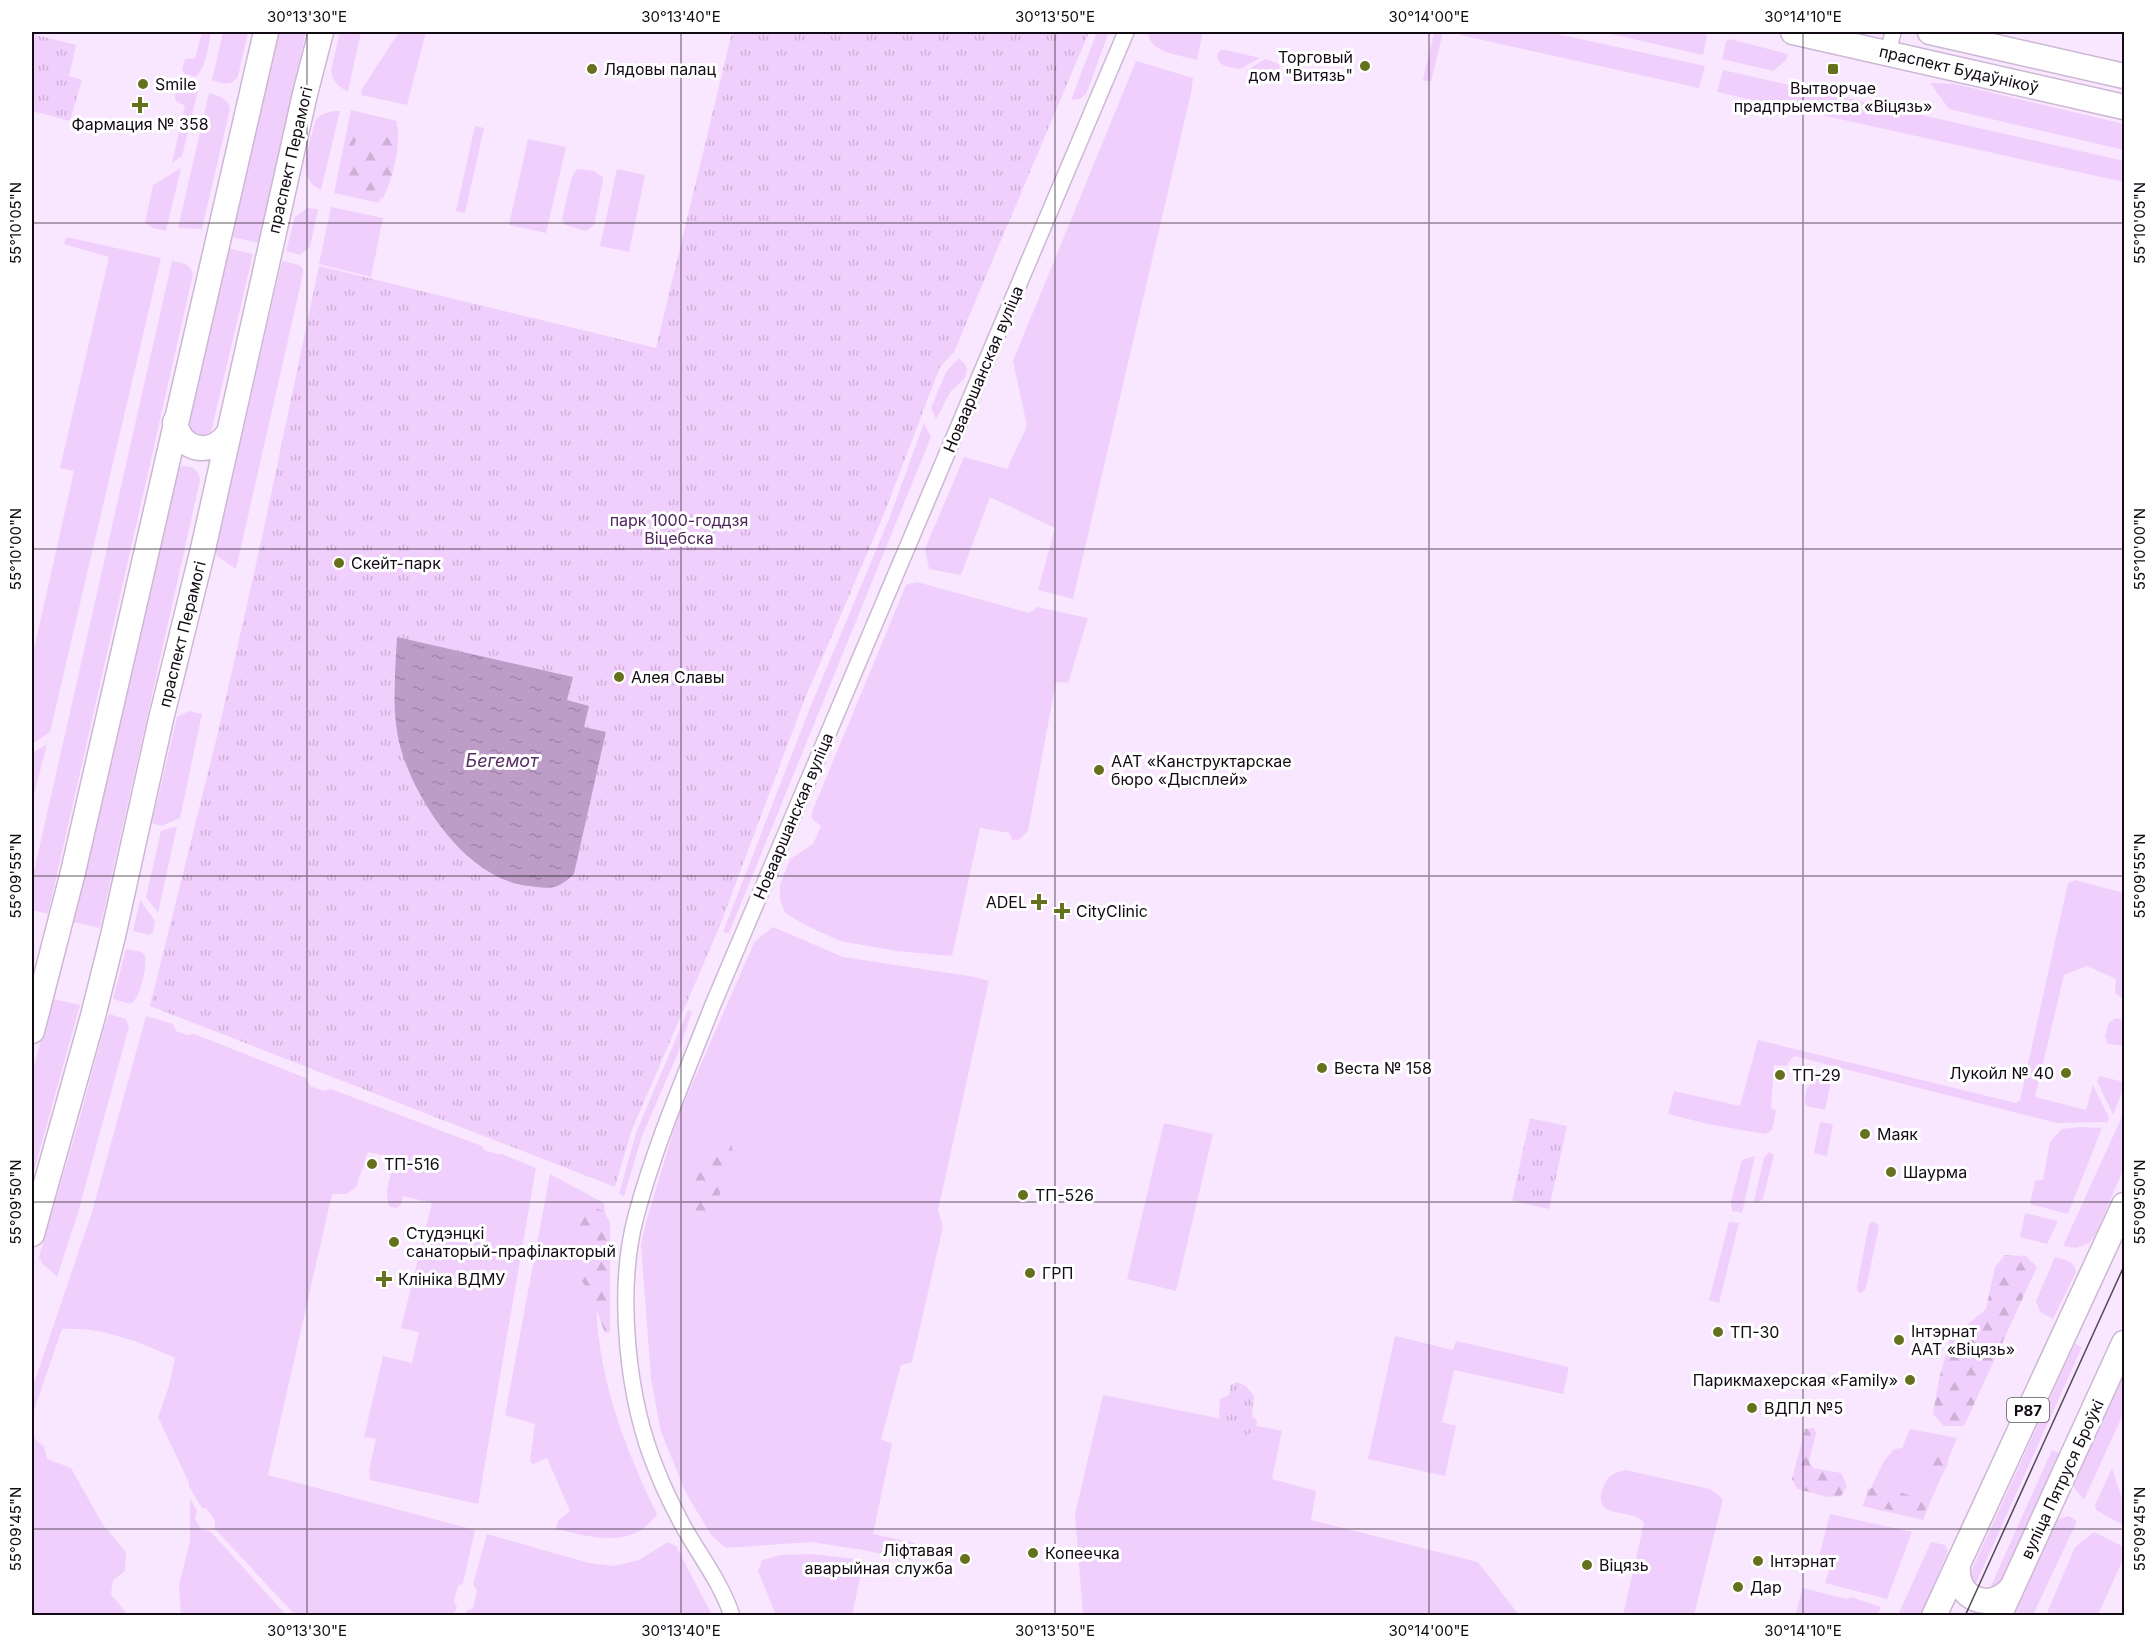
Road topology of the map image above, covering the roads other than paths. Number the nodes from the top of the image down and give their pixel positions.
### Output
1 (266, 32) edge
2 (321, 32) edge
3 (1126, 32) edge
4 (1793, 32) edge
5 (1930, 32) edge
6 (1890, 42) edge
7 (2124, 76) edge
8 (2124, 107) edge
9 (175, 422) junction
10 (228, 434) junction
11 (164, 471) junction
12 (217, 483) junction
13 (32, 1031) edge
14 (39, 1186) edge
15 (2124, 1208) edge
16 (32, 1234) edge
17 (2124, 1343) edge
18 (1958, 1565) junction
19 (2012, 1587) junction
20 (1935, 1613) edge
21 (732, 1616) edge
22 (1983, 1616) edge
23 (1999, 1616) edge

1 - 9 main road
2 - 10 main road, праспект Перамогі
3 - 21 street, Новааршанская вуліца
4 - 6 main road, праспект Будаўнікоў
5 - 7 main road, праспект Будаўнікоў
6 - 8 main road, праспект Будаўнікоў
9 - 10 main road
9 - 11 main road
10 - 12 main road, праспект Перамогі
11 - 12 main road
11 - 13 main road
12 - 14 main road, праспект Перамогі
14 - 16 main road, праспект Перамогі
15 - 18 main road, Р87
17 - 19 main road, вуліца Пятруся Броўкі
18 - 19 main road
18 - 20 main road, Р87
19 - 23 main road, вуліца Пятруся Броўкі
20 - 22 main road

